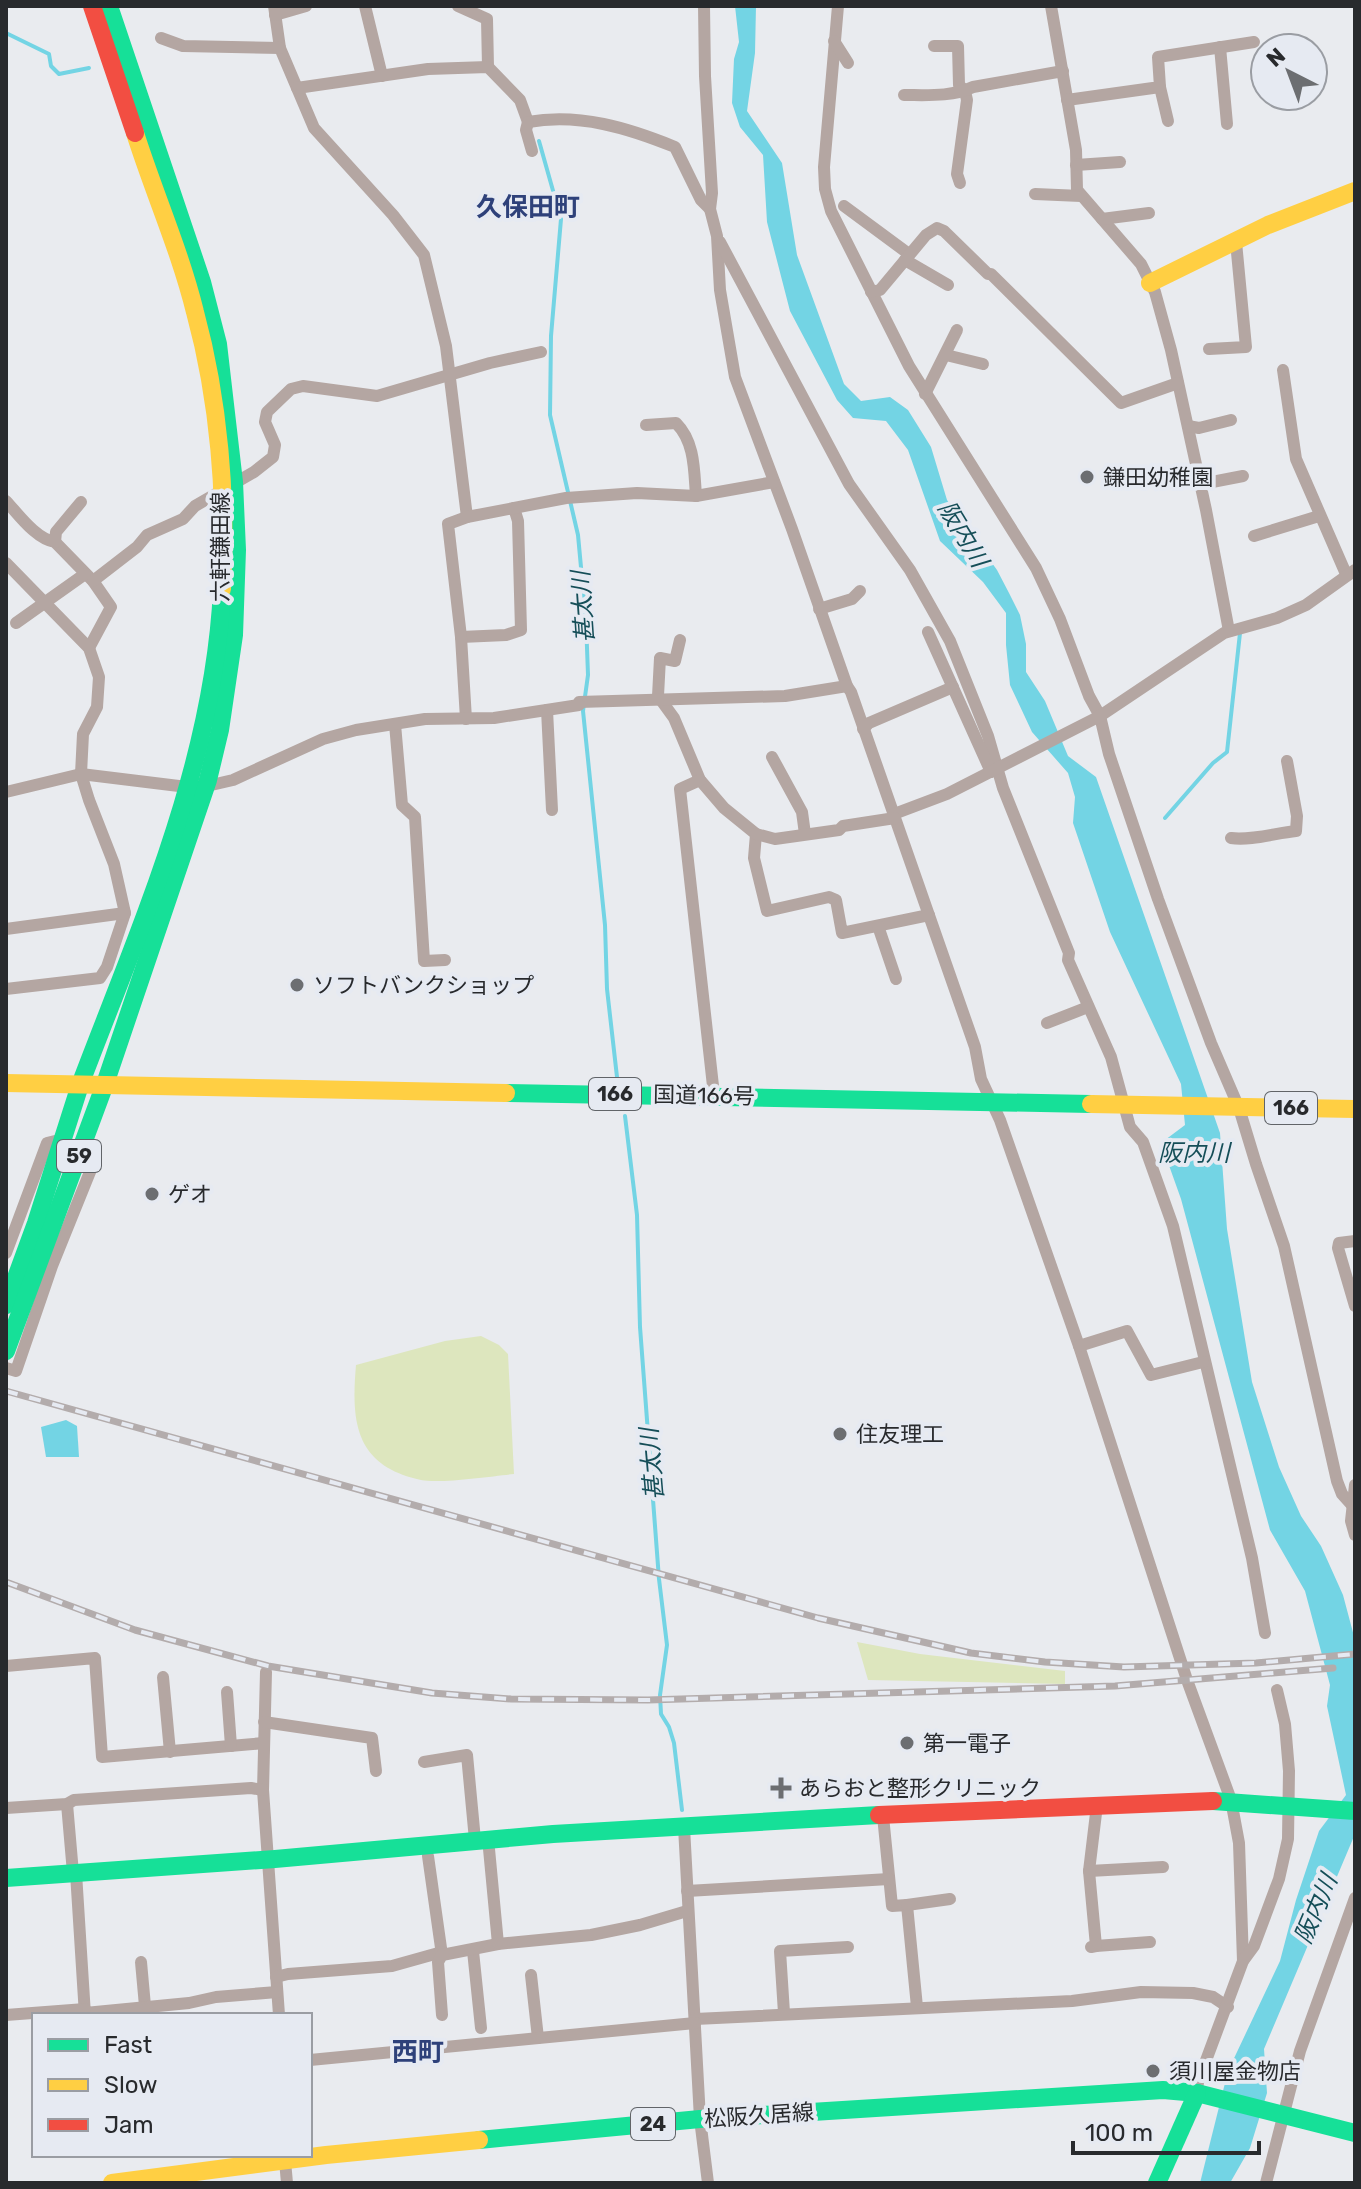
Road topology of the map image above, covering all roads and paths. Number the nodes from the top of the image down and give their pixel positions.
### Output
1 (92, 6) edge
2 (109, 6) edge
3 (306, 6) edge
4 (365, 6) edge
5 (458, 6) edge
6 (704, 6) edge
7 (838, 6) edge
8 (1051, 6) edge
9 (274, 10) edge
10 (161, 38) dead end
11 (834, 41) junction
12 (1249, 43) edge
13 (934, 46) dead end
14 (1220, 47) junction
15 (280, 48) junction
16 (848, 63) dead end
17 (488, 67) junction
18 (1063, 71) junction
19 (382, 76) junction
20 (1160, 87) junction
21 (297, 88) junction
22 (965, 91) junction
23 (904, 95) dead end
24 (1067, 100) junction
25 (1168, 121) dead end
26 (528, 122) junction
27 (1227, 124) dead end
28 (532, 151) dead end
29 (1120, 162) dead end
30 (1076, 165) junction
31 (960, 183) dead end
32 (1355, 191) edge
33 (1035, 194) dead end
34 (1081, 196) junction
35 (844, 206) dead end
36 (710, 209) junction
37 (1149, 213) dead end
38 (1102, 219) junction
39 (717, 236) junction
40 (1236, 242) junction
41 (907, 257) junction
42 (1150, 283) junction
43 (948, 285) dead end
44 (743, 286) junction
45 (720, 290) junction
46 (871, 292) junction
47 (957, 330) dead end
48 (1209, 349) dead end
49 (541, 352) dead end
50 (946, 355) junction
51 (983, 364) dead end
52 (1283, 370) dead end
53 (449, 375) junction
54 (1178, 383) junction
55 (925, 394) junction
56 (1231, 420) dead end
57 (646, 425) dead end
58 (1188, 426) junction
59 (1243, 476) dead end
60 (1200, 480) junction
61 (774, 482) junction
62 (228, 486) junction
63 (696, 496) junction
64 (6, 501) edge
65 (81, 502) dead end
66 (514, 508) junction
67 (1319, 516) junction
68 (467, 517) junction
69 (1254, 536) dead end
70 (55, 542) junction
71 (6, 563) edge
72 (1351, 572) edge
73 (89, 578) junction
74 (860, 591) dead end
75 (43, 603) junction
76 (819, 609) junction
77 (16, 623) dead end
78 (1237, 630) junction
79 (928, 632) dead end
80 (461, 637) junction
81 (680, 640) dead end
82 (89, 648) junction
83 (847, 686) junction
84 (953, 687) junction
85 (661, 700) junction
86 (547, 710) junction
87 (1097, 717) junction
88 (466, 719) junction
89 (395, 724) junction
90 (863, 729) junction
91 (772, 757) dead end
92 (1287, 761) dead end
93 (994, 770) junction
94 (81, 774) junction
95 (700, 780) junction
96 (207, 786) junction
97 (187, 787) junction
98 (6, 792) edge
99 (552, 810) dead end
100 (895, 816) junction
101 (756, 834) junction
102 (805, 834) junction
103 (1231, 838) dead end
104 (125, 913) junction
105 (929, 915) junction
106 (878, 926) junction
107 (6, 929) edge
108 (445, 960) dead end
109 (896, 979) dead end
110 (6, 989) edge
111 (1088, 1007) junction
112 (1047, 1023) dead end
113 (6, 1083) edge
114 (105, 1084) junction
115 (80, 1085) junction
116 (714, 1095) junction
117 (990, 1100) junction
118 (1127, 1104) junction
119 (1233, 1107) junction
120 (1355, 1109) edge
121 (63, 1139) junction
122 (85, 1140) junction
123 (44, 1225) junction
124 (1355, 1241) edge
125 (6, 1253) edge
126 (6, 1305) edge
127 (1355, 1306) edge
128 (1079, 1346) junction
129 (6, 1351) edge
130 (1203, 1362) junction
131 (6, 1368) edge
132 (1355, 1485) edge
133 (1351, 1504) junction
134 (1355, 1535) edge
135 (1265, 1633) dead end
136 (6, 1666) edge
137 (266, 1672) dead end
138 (163, 1677) dead end
139 (1277, 1690) dead end
140 (227, 1692) dead end
141 (264, 1722) junction
142 (264, 1743) junction
143 (231, 1746) junction
144 (170, 1752) junction
145 (424, 1762) dead end
146 (376, 1771) dead end
147 (263, 1790) junction
148 (1231, 1800) junction
149 (67, 1804) junction
150 (1290, 1804) junction
151 (1097, 1805) junction
152 (6, 1808) edge
153 (1355, 1811) edge
154 (883, 1816) junction
155 (684, 1827) junction
156 (482, 1844) junction
157 (428, 1856) dead end
158 (268, 1859) junction
159 (1163, 1867) dead end
160 (1089, 1871) junction
161 (75, 1873) junction
162 (6, 1878) edge
163 (889, 1879) junction
164 (687, 1891) junction
165 (950, 1899) dead end
166 (1354, 1904) edge
167 (907, 1905) junction
168 (687, 1911) junction
169 (1150, 1942) dead end
170 (498, 1944) junction
171 (848, 1947) dead end
172 (473, 1951) junction
173 (442, 1954) junction
174 (1243, 1961) junction
175 (141, 1962) dead end
176 (531, 1975) dead end
177 (276, 1977) junction
178 (277, 1992) junction
179 (145, 2006) junction
180 (917, 2007) junction
181 (1228, 2007) junction
182 (85, 2012) edge
183 (59, 2013) edge
184 (279, 2013) edge
185 (784, 2013) junction
186 (32, 2014) edge
187 (6, 2015) edge
188 (442, 2015) dead end
189 (695, 2021) junction
190 (481, 2028) dead end
191 (538, 2038) junction
192 (312, 2060) edge
193 (1202, 2095) junction
194 (1277, 2113) junction
195 (700, 2119) junction
196 (1355, 2133) edge
197 (309, 2157) edge
198 (312, 2157) edge
199 (288, 2159) edge
200 (112, 2183) edge
201 (287, 2183) edge
202 (708, 2183) edge
203 (1157, 2183) edge
204 (1266, 2183) edge

1 - 62 main road, 六軒鎌田線
2 - 62 main road, 六軒鎌田線
3 - 9 street
4 - 19 street
5 - 17 street
6 - 36 street
7 - 11 street
8 - 18 street
9 - 15 street
10 - 15 street
11 - 16 street
11 - 46 street
12 - 14 street
13 - 22 street
14 - 20 street
14 - 27 street
15 - 21 street
17 - 19 street
17 - 26 street
18 - 22 street
18 - 24 street
19 - 21 street
20 - 24 street
20 - 25 street
21 - 53 street
22 - 23 street
22 - 31 street
24 - 30 street
26 - 28 street
26 - 36 street
29 - 30 street
30 - 34 street
32 - 40 main road
33 - 34 street
34 - 38 street
35 - 41 street
36 - 39 street
37 - 38 street
38 - 42 street
39 - 44 street
39 - 45 street
40 - 42 main road
40 - 48 street
41 - 43 street
41 - 46 street
41 - 54 street
42 - 54 street
44 - 45 street
44 - 93 street
45 - 61 street
46 - 55 street
47 - 50 street
49 - 53 street
50 - 51 street
50 - 55 street
52 - 67 street
53 - 62 street
53 - 68 street
54 - 58 street
55 - 87 street
56 - 58 street
57 - 63 street
58 - 60 street
59 - 60 street
60 - 78 street
61 - 63 street
61 - 76 street
62 - 73 street
62 - 96 main road, 六軒鎌田線
62 - 97 main road, 六軒鎌田線
63 - 66 street
64 - 70 street
65 - 70 street
66 - 68 street
66 - 80 street
67 - 69 street
67 - 72 street
68 - 80 street
70 - 73 street
71 - 75 street
72 - 78 street
73 - 75 street
73 - 82 street
74 - 76 street
75 - 77 street
75 - 82 street
76 - 83 street
78 - 87 street
79 - 84 street
80 - 88 street
81 - 85 street
82 - 94 street
83 - 85 street
83 - 90 street
84 - 90 street
84 - 93 street
85 - 86 street
85 - 95 street
86 - 88 street
86 - 99 street
87 - 93 street
87 - 119 street
88 - 89 street
89 - 96 street
89 - 108 street
90 - 100 street
91 - 102 street
92 - 103 street
93 - 100 street
93 - 111 street
94 - 97 street
94 - 98 street
94 - 104 street
95 - 101 street
95 - 116 street
96 - 97 street
96 - 114 main road, 六軒鎌田線
97 - 115 main road, 六軒鎌田線
100 - 102 street
100 - 105 street
101 - 102 street
101 - 106 street
104 - 107 street
104 - 110 street
105 - 106 street
105 - 117 street
106 - 109 street
111 - 112 street
111 - 118 street
113 - 115 main road, 国道166号 / 166
114 - 115 main road, 国道166号 / 166
114 - 116 main road, 国道166号 / 166
114 - 122 main road, 59
115 - 121 main road, 59
116 - 117 main road, 国道166号 / 166
117 - 118 main road, 国道166号 / 166
117 - 128 street
118 - 119 main road, 国道166号 / 166
118 - 130 street
119 - 120 main road, 国道166号 / 166
119 - 133 street
121 - 123 main road, 59
121 - 125 street
122 - 123 main road, 59
122 - 131 street
123 - 126 main road, 59
123 - 129 main road, 59
124 - 127 street
128 - 130 street
128 - 148 street
130 - 135 street
132 - 133 street
133 - 134 street
136 - 144 street
137 - 141 street
138 - 144 street
139 - 150 street
140 - 143 street
141 - 142 street
141 - 146 street
142 - 143 street
142 - 147 street
143 - 144 street
145 - 156 street
147 - 149 street
147 - 158 street
148 - 150 main road
148 - 151 main road
148 - 174 street
149 - 152 street
149 - 161 street
150 - 153 main road
150 - 174 street
151 - 154 main road
151 - 160 street
154 - 155 main road
154 - 163 street
155 - 156 main road
155 - 164 street
156 - 158 main road
156 - 170 street
157 - 173 street
158 - 161 main road
158 - 177 street
159 - 160 street
160 - 169 street
161 - 162 main road
161 - 182 street
163 - 164 street
163 - 167 street
164 - 168 street
165 - 167 street
166 - 194 street
167 - 180 street
168 - 170 street
168 - 189 street
170 - 172 street
171 - 185 street
172 - 173 street
172 - 190 street
173 - 177 street
173 - 188 street
174 - 181 street
175 - 179 street
176 - 191 street
177 - 178 street
178 - 179 street
178 - 184 street
179 - 182 street
180 - 181 street
180 - 185 street
181 - 193 street
182 - 183 street
185 - 189 street
186 - 187 street
189 - 191 street
189 - 195 street
191 - 192 street
193 - 194 main road, 松阪久居線 / 24
193 - 195 main road, 松阪久居線 / 24
193 - 203 main road
194 - 196 main road, 松阪久居線 / 24
194 - 204 street
195 - 198 main road, 松阪久居線 / 24
195 - 202 street
197 - 199 main road, 松阪久居線 / 24
199 - 200 main road, 松阪久居線 / 24
199 - 201 street

